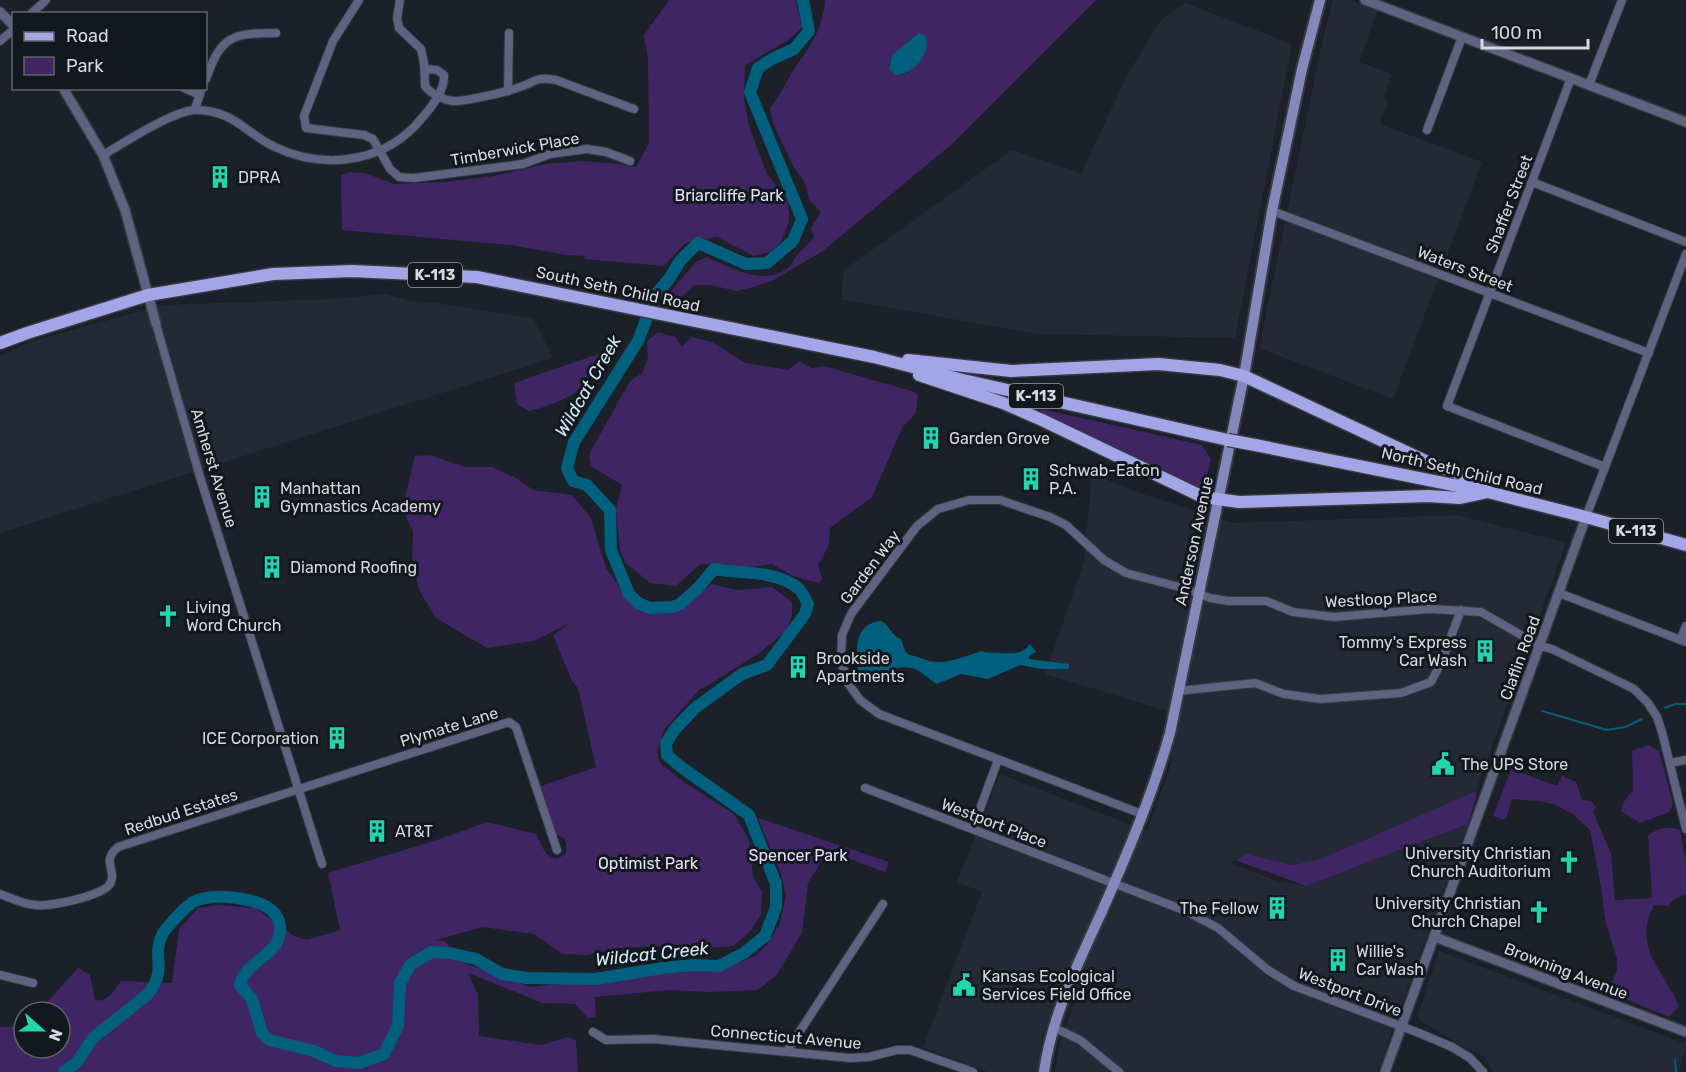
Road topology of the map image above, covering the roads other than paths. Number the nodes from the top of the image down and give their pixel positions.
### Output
1 (46, 0) edge
2 (359, 0) edge
3 (399, 0) edge
4 (1320, 0) edge
5 (1365, 0) edge
6 (1622, 0) edge
7 (0, 12) edge
8 (33, 12) edge
9 (12, 26) edge
10 (12, 30) edge
11 (276, 33) dead end
12 (509, 33) dead end
13 (1462, 37) junction
14 (0, 41) edge
15 (425, 69) junction
16 (207, 76) edge
17 (1571, 78) junction
18 (1589, 85) junction
19 (64, 90) edge
20 (508, 91) junction
21 (201, 92) edge
22 (438, 96) junction
23 (195, 109) junction
24 (634, 109) dead end
25 (1686, 122) edge
26 (1427, 130) dead end
27 (379, 152) junction
28 (103, 155) junction
29 (630, 161) dead end
30 (1532, 182) junction
31 (1272, 211) junction
32 (1686, 242) edge
33 (1686, 254) edge
34 (1490, 293) junction
35 (148, 295) junction
36 (156, 324) joint
37 (0, 343) edge
38 (1648, 353) junction
39 (873, 357) junction
40 (1244, 376) junction
41 (1228, 440) joint
42 (1605, 467) junction
43 (1488, 492) junction
44 (1218, 499) junction
45 (1586, 517) junction
46 (1686, 545) edge
47 (1198, 593) junction
48 (1559, 593) junction
49 (1461, 610) junction
50 (1686, 626) edge
51 (1683, 641) edge
52 (1540, 646) junction
53 (1178, 691) junction
54 (998, 760) junction
55 (1686, 760) edge
56 (1670, 763) junction
57 (300, 788) junction
58 (865, 788) dead end
59 (1142, 814) junction
60 (973, 828) junction
61 (1686, 829) edge
62 (557, 850) dead end
63 (322, 864) dead end
64 (1114, 885) junction
65 (0, 894) edge
66 (882, 903) dead end
67 (1435, 937) junction
68 (0, 975) edge
69 (33, 983) dead end
70 (1401, 1026) junction
71 (1053, 1027) junction
72 (593, 1032) dead end
73 (1686, 1032) edge
74 (787, 1052) junction
75 (973, 1072) edge
76 (1044, 1072) edge
77 (1119, 1072) edge
78 (1384, 1072) edge
79 (1483, 1072) edge

1 - 8 street
2 - 27 street, Timberwick Place
3 - 15 street
4 - 31 main road, Anderson Avenue
5 - 13 street
6 - 18 street
7 - 9 street
10 - 14 street
11 - 16 street
12 - 20 street
13 - 17 street
13 - 26 street
15 - 22 street
15 - 22 street
17 - 18 street
17 - 30 street, Shaffer Street
18 - 25 street
19 - 28 street, Amherst Avenue
20 - 22 street
20 - 24 street
21 - 23 street
22 - 27 street
23 - 27 street
23 - 28 street
27 - 29 street, Timberwick Place
28 - 35 street, Amherst Avenue
30 - 32 street
30 - 34 street, Shaffer Street
31 - 34 street, Waters Street
31 - 40 main road, Anderson Avenue
33 - 38 street, Claflin Road
34 - 38 street, Waters Street
34 - 42 street, Shaffer Street
35 - 36 street, Amherst Avenue
35 - 37 main road, South Seth Child Road / K-113
35 - 39 main road, South Seth Child Road / K-113
36 - 57 street, Amherst Avenue
38 - 42 street, Claflin Road
39 - 40 main road
39 - 41 main road, South Seth Child Road / K-113
39 - 44 main road
40 - 43 main road
40 - 44 main road, Anderson Avenue
41 - 43 main road, North Seth Child Road / K-113, bridge
42 - 45 street, Claflin Road
43 - 44 main road
43 - 45 main road, North Seth Child Road / K-113
44 - 47 main road, Anderson Avenue
45 - 46 main road, North Seth Child Road / K-113
45 - 48 street, Claflin Road
47 - 49 street, Westloop Place
47 - 53 main road, Anderson Avenue
47 - 54 street, Garden Way
48 - 51 street
48 - 52 street, Claflin Road
49 - 52 street, Westloop Place
49 - 53 street, Westloop Place
50 - 51 street
52 - 56 street, Westloop Place
52 - 67 street, Claflin Road
53 - 59 main road, Anderson Avenue
54 - 59 street, Garden Way
54 - 60 street
55 - 56 street
56 - 61 street, Westloop Place
57 - 62 street, Plymate Lane
57 - 63 street, Amherst Avenue
57 - 65 street, Redbud Estates
58 - 60 street, Westport Place
59 - 64 main road, Anderson Avenue
60 - 64 street, Westport Place
64 - 70 street, Westport Drive
64 - 71 main road, Anderson Avenue
66 - 74 street
67 - 70 street, Claflin Road
67 - 73 street, Browning Avenue
68 - 69 street
70 - 78 street, Claflin Road
70 - 79 street, Westport Drive
71 - 76 main road, Anderson Avenue
71 - 77 street
72 - 74 street, Connecticut Avenue
74 - 75 street, Connecticut Avenue

